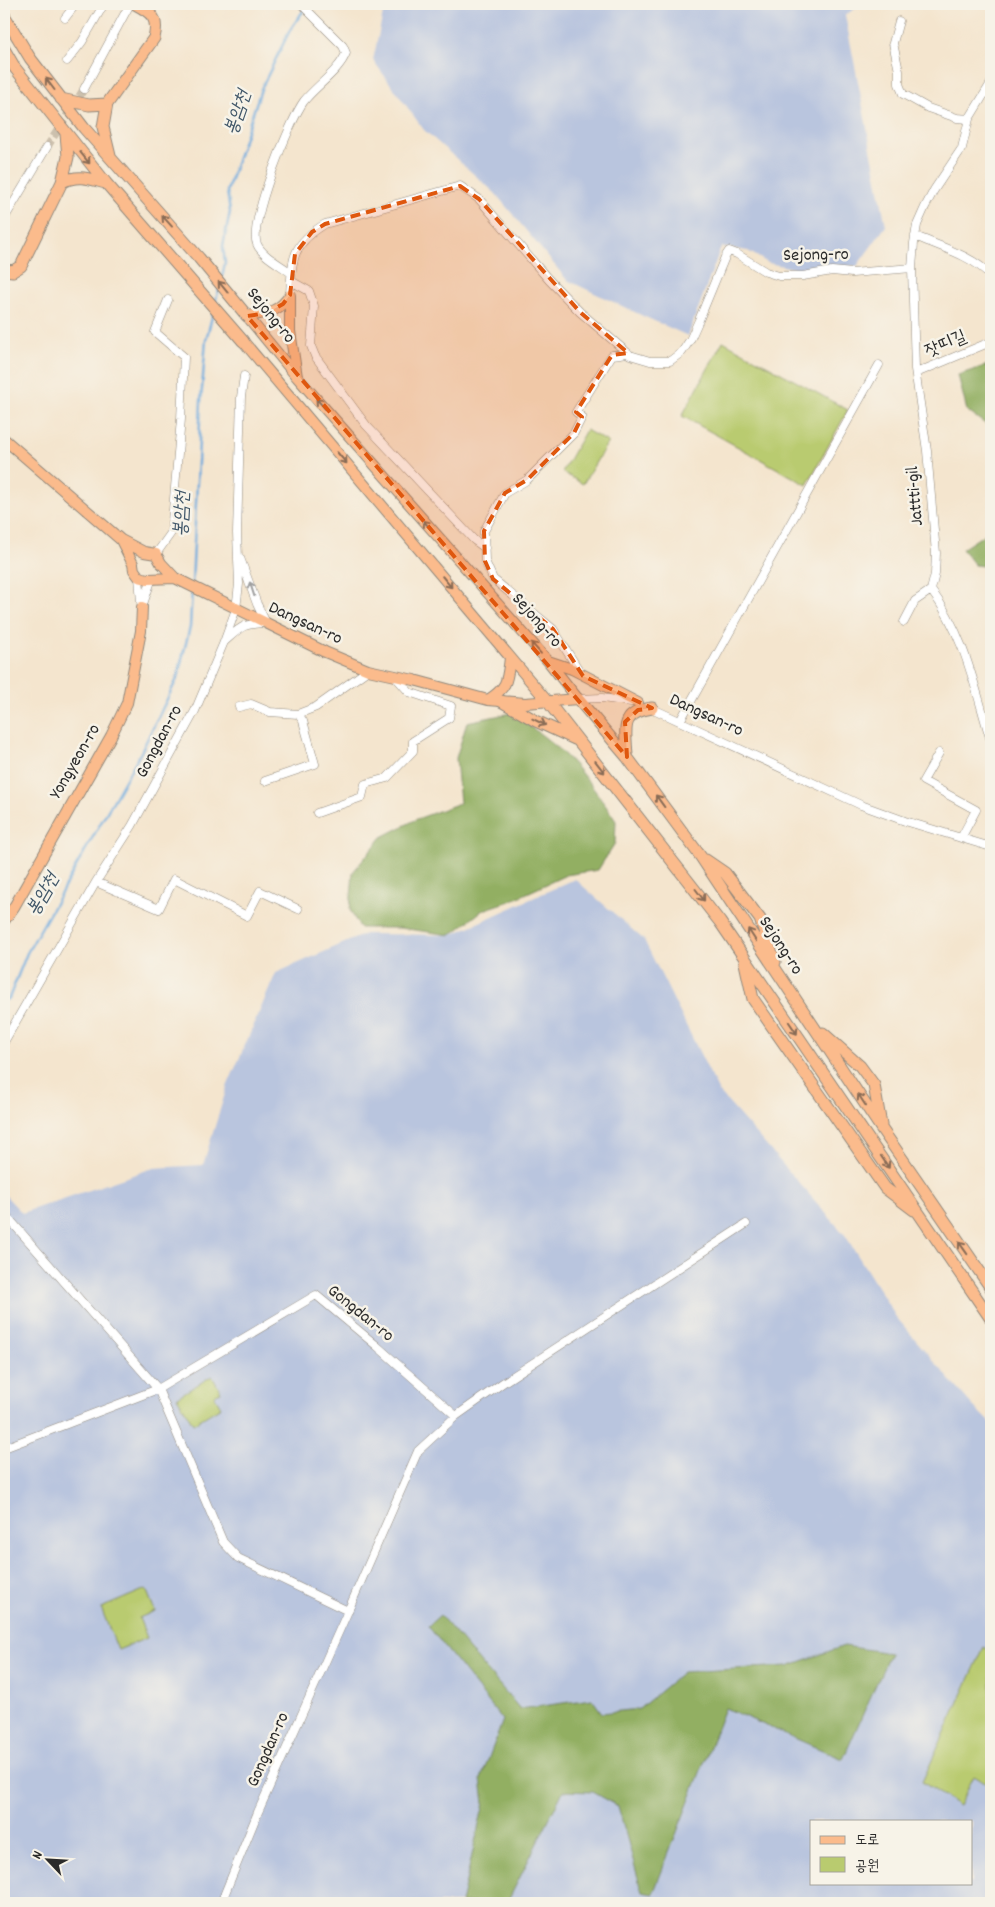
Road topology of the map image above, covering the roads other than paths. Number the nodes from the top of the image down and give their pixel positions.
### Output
1 (76, 4) edge
2 (104, 4) edge
3 (130, 4) edge
4 (135, 4) edge
5 (301, 4) edge
6 (4, 16) edge
7 (66, 18) dead end
8 (899, 21) dead end
9 (4, 49) edge
10 (67, 61) dead end
11 (991, 83) edge
12 (84, 89) tunnel mouth
13 (61, 99) junction
14 (107, 104) junction
15 (969, 119) junction
16 (66, 134) junction
17 (47, 147) tunnel mouth
18 (110, 158) junction
19 (62, 182) junction
20 (106, 183) junction
21 (4, 219) edge
22 (915, 236) junction
23 (912, 268) junction
24 (4, 270) edge
25 (991, 276) edge
26 (291, 277) junction
27 (290, 295) junction
28 (168, 300) dead end
29 (247, 316) junction
30 (243, 341) joint
31 (988, 343) dead end
32 (628, 353) junction
33 (879, 365) dead end
34 (916, 374) junction
35 (244, 376) dead end
36 (297, 377) junction
37 (4, 439) edge
38 (121, 540) junction
39 (485, 548) junction
40 (144, 552) junction
41 (238, 554) junction
42 (159, 559) junction
43 (133, 564) junction
44 (140, 577) junction
45 (152, 578) junction
46 (175, 578) junction
47 (931, 590) junction
48 (142, 607) junction
49 (232, 607) junction
50 (904, 622) dead end
51 (266, 623) junction
52 (224, 642) junction
53 (510, 658) junction
54 (548, 661) junction
55 (368, 670) junction
56 (394, 676) junction
57 (583, 676) junction
58 (578, 699) junction
59 (488, 700) junction
60 (501, 701) junction
61 (548, 702) junction
62 (638, 703) junction
63 (239, 707) dead end
64 (652, 708) junction
65 (298, 714) junction
66 (680, 721) junction
67 (578, 740) junction
68 (991, 741) edge
69 (939, 753) dead end
70 (627, 756) junction
71 (265, 781) dead end
72 (317, 813) dead end
73 (961, 838) junction
74 (991, 846) edge
75 (96, 882) junction
76 (298, 909) dead end
77 (4, 921) edge
78 (744, 957) junction
79 (812, 1023) junction
80 (4, 1042) edge
81 (883, 1132) junction
82 (4, 1213) edge
83 (922, 1217) junction
84 (746, 1224) dead end
85 (991, 1288) edge
86 (991, 1319) edge
87 (158, 1389) junction
88 (456, 1416) junction
89 (4, 1448) edge
90 (348, 1612) junction
91 (221, 1903) edge

1 - 7 street
2 - 10 street
3 - 12 street
4 - 14 highway
5 - 26 street
13 -> 6 highway, Sejong-ro
8 - 15 street
9 - 16 highway, Sejong-ro
11 - 15 street, Jattti-gil
13 - 14 highway
13 - 18 highway, Sejong-ro
14 - 18 highway
15 - 22 street, Jattti-gil
16 - 19 highway
16 -> 20 highway, Sejong-ro
17 - 21 street
29 -> 18 highway, Sejong-ro
19 - 20 highway
19 - 24 highway
20 - 30 highway, Sejong-ro
22 - 23 street, Jattti-gil
22 - 25 street
23 - 32 street, Sejong-ro
23 - 34 street, Jattti-gil
26 - 27 street, Sejong-ro
26 - 32 street, Sejong-ro
26 - 39 street
27 - 29 main road
27 - 36 main road
28 - 42 street
29 - 36 main road, Sejong-ro
30 -> 53 main road, Sejong-ro
31 - 34 street, 잣띠길
32 - 39 street
33 - 66 street
34 - 47 street, Jattti-gil
35 - 41 street, Gongdan-ro
54 -> 36 main road, Sejong-ro
37 - 38 main road
38 - 40 main road
38 - 43 main road
39 - 57 street
40 - 42 main road
40 - 43 main road
41 - 49 street, Gongdan-ro
51 -> 41 street
42 - 45 main road
42 - 46 main road
43 - 44 main road
44 - 45 main road
44 - 48 street
45 - 46 main road
45 - 48 street
46 - 49 main road, Dangsan-ro
47 - 50 street
47 - 68 street
48 - 77 main road, Yongyeon-ro
49 - 51 main road, Dangsan-ro
49 - 52 street, Gongdan-ro
51 - 52 street
51 - 55 main road, Dangsan-ro
52 - 75 street, Gongdan-ro
53 - 59 main road
53 - 61 main road, Sejong-ro
54 - 57 main road
54 - 58 main road, Sejong-ro
55 - 56 main road, Dangsan-ro
55 - 65 street
56 - 59 main road, Dangsan-ro
56 - 72 street
57 - 62 main road
58 - 61 main road, Dangsan-ro
58 - 62 street, Dangsan-ro
58 - 70 highway, Sejong-ro
59 - 60 main road, Dangsan-ro
60 - 61 main road, Dangsan-ro
60 -> 67 highway
61 - 67 highway, Sejong-ro
62 - 64 street, Dangsan-ro
63 - 65 street
64 - 66 street, Dangsan-ro
64 - 70 highway
65 - 71 street
66 - 73 street, Dangsan-ro
67 -> 78 highway, Sejong-ro
69 - 73 street
79 -> 70 highway, Sejong-ro
73 - 74 street, Dangsan-ro
75 - 76 street
75 - 80 street, Gongdan-ro
78 -> 83 highway, Sejong-ro
78 - 83 highway
81 -> 79 highway, Sejong-ro
79 - 81 highway
85 -> 81 highway, Sejong-ro
82 - 87 street
83 - 86 highway, Sejong-ro
84 - 88 street, Gongdan-ro
87 - 88 street, Gongdan-ro
87 - 89 street, Gongdan-ro
87 - 90 street
88 - 90 street, Gongdan-ro
90 - 91 street, Gongdan-ro

